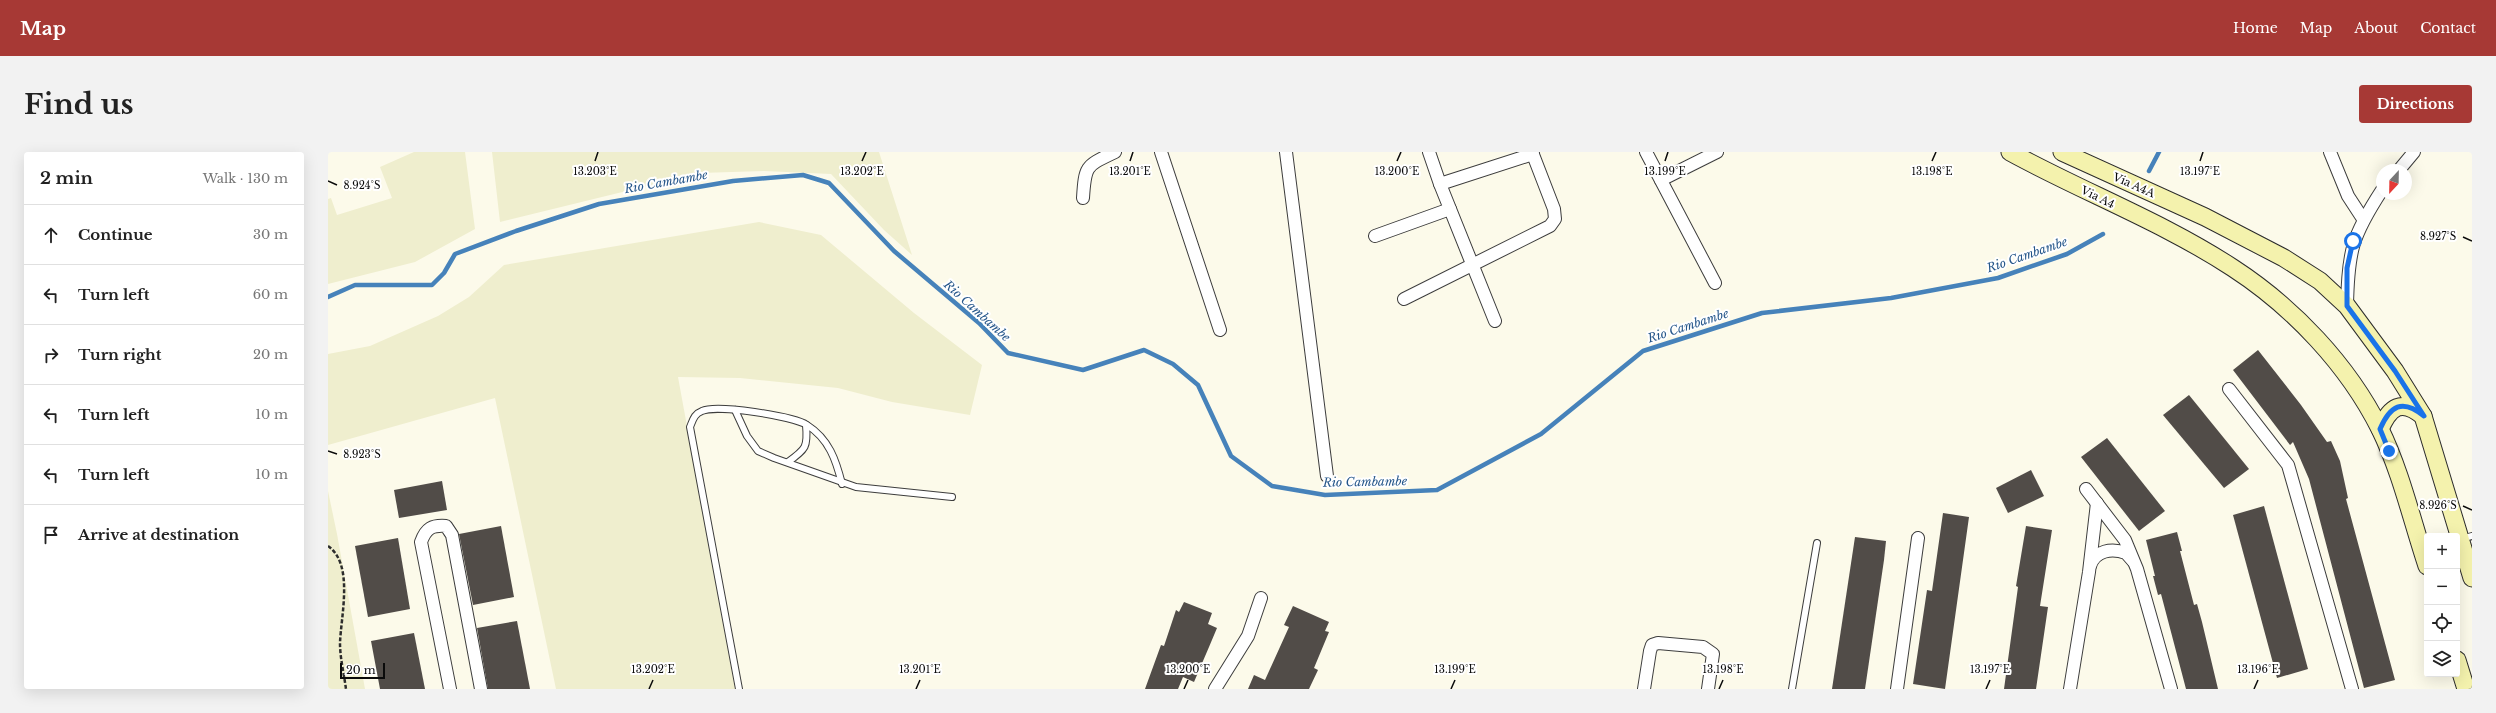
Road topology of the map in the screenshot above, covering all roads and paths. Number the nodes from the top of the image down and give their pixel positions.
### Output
1 (1115, 152) edge
2 (1160, 152) edge
3 (1286, 152) edge
4 (1429, 152) edge
5 (1646, 152) edge
6 (1716, 152) edge
7 (2010, 152) edge
8 (2062, 152) edge
9 (2330, 152) edge
10 (2414, 152) edge
11 (1533, 153) edge
12 (2404, 164) edge
13 (1661, 180) junction
14 (1440, 184) junction
15 (1083, 198) dead end
16 (2376, 200) edge
17 (1450, 209) junction
18 (2364, 219) junction
19 (1375, 236) dead end
20 (1472, 265) junction
21 (1714, 283) dead end
22 (1404, 299) dead end
23 (2347, 306) junction
24 (1495, 321) dead end
25 (1220, 330) dead end
26 (2230, 389) dead end
27 (735, 410) junction
28 (2424, 416) junction
29 (806, 425) junction
30 (2380, 429) junction
31 (788, 462) junction
32 (1327, 476) dead end
33 (842, 484) junction
34 (2086, 490) dead end
35 (952, 497) dead end
36 (2096, 503) junction
37 (1918, 538) dead end
38 (2466, 538) edge
39 (1816, 544) dead end
40 (328, 546) edge
41 (2424, 557) edge
42 (2137, 569) junction
43 (2089, 572) junction
44 (2471, 572) edge
45 (1261, 598) dead end
46 (2460, 670) edge
47 (346, 689) edge
48 (450, 689) edge
49 (481, 689) edge
50 (739, 689) edge
51 (1215, 689) edge
52 (1644, 689) edge
53 (1708, 689) edge
54 (1792, 689) edge
55 (1897, 689) edge
56 (2070, 689) edge
57 (2171, 689) edge
58 (2352, 689) edge
59 (2466, 689) edge

1 - 15 street
2 - 25 street
3 - 32 street
4 - 14 street
5 - 13 street
6 - 13 street
7 - 30 main road, Via A4
8 - 23 main road, Via A4A
9 - 18 street
10 - 12 street
11 - 14 street
11 - 20 street
13 - 21 street
14 - 17 street
16 - 18 street
17 - 19 street
17 - 20 street
18 - 23 street
20 - 22 street
20 - 24 street
23 - 28 main road, Via A4A
26 - 58 street
27 - 29 lane
27 - 31 lane
27 - 50 lane
28 - 30 main road
28 - 38 main road, Via A4A
29 - 31 lane
29 - 33 lane
30 - 41 main road, Via A4
31 - 33 lane
33 - 35 lane
34 - 36 street
36 - 42 street
36 - 43 street
37 - 55 street
38 - 44 main road, Via A4A
39 - 54 lane
40 - 47 path
42 - 43 street
42 - 57 street
43 - 56 street
45 - 51 street
46 - 59 main road
48 - 49 street
52 - 53 street

